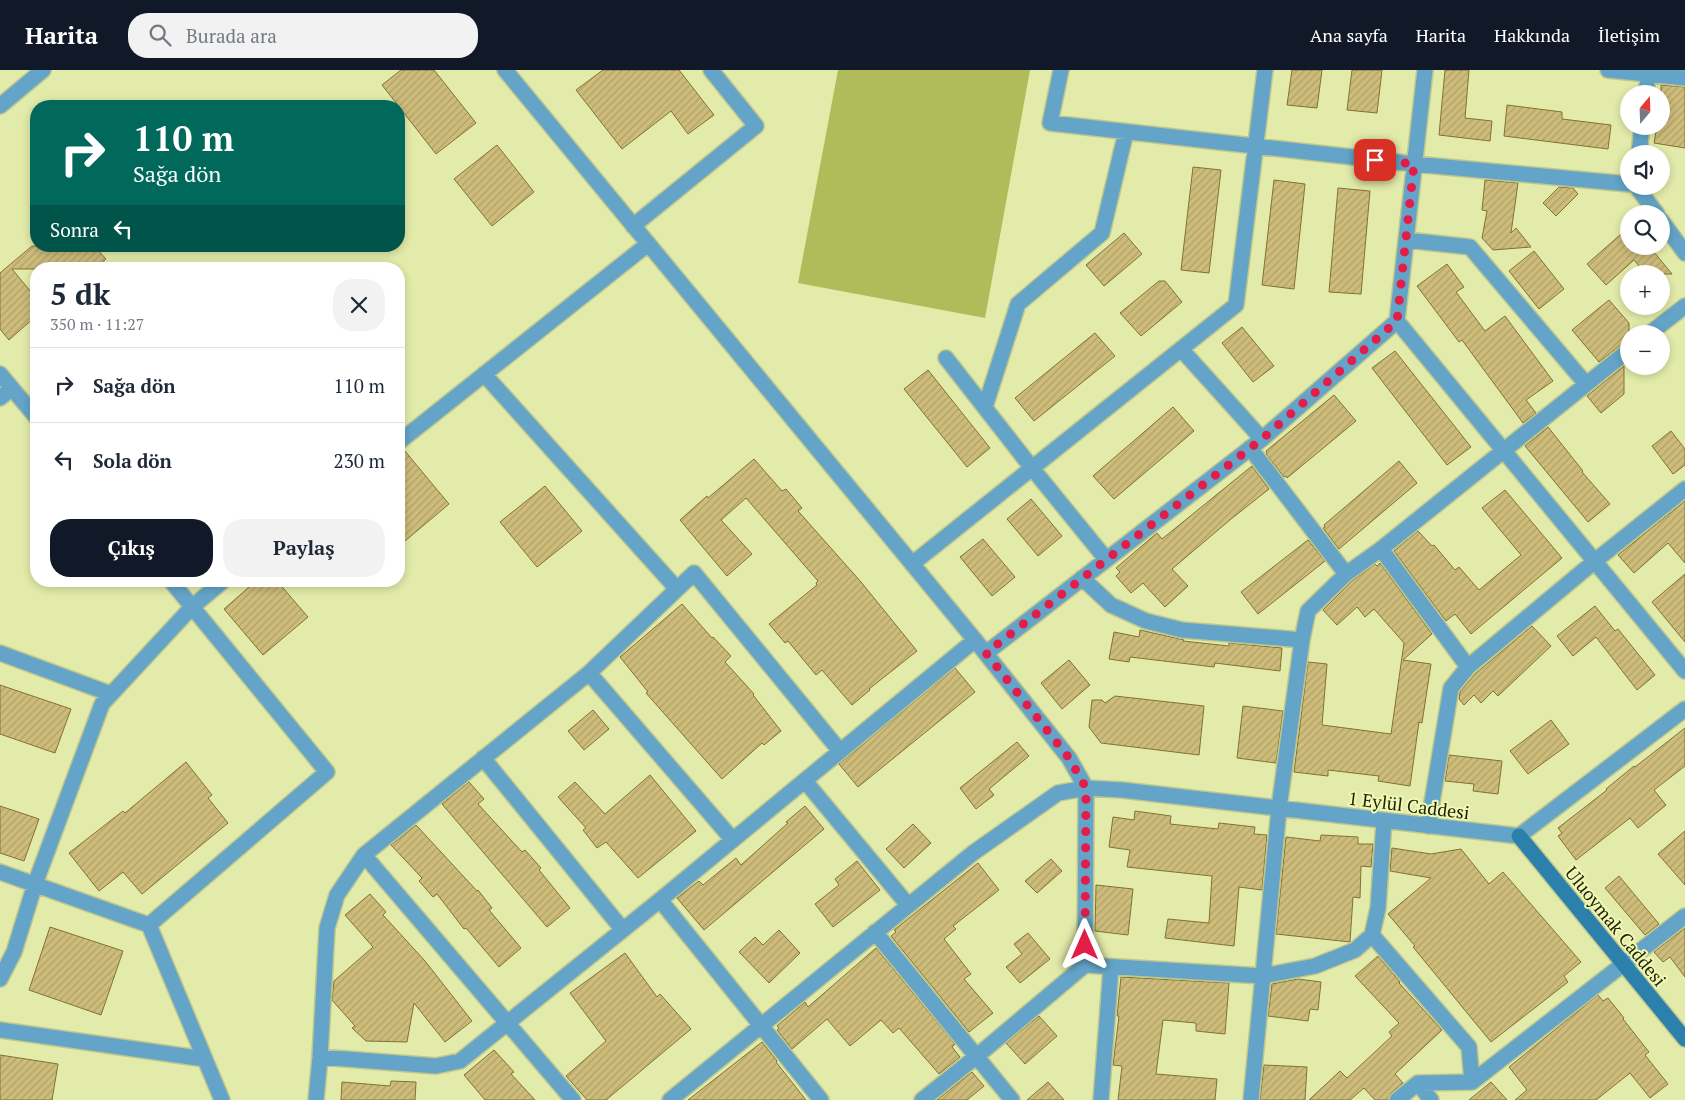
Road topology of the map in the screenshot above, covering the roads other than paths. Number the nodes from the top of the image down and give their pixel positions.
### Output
1 (43, 70) edge
2 (505, 70) edge
3 (711, 70) edge
4 (1061, 70) edge
5 (1265, 70) edge
6 (1425, 70) edge
7 (1608, 70) edge
8 (1639, 73) edge
9 (1685, 78) edge
10 (1643, 85) edge
11 (0, 106) edge
12 (1126, 132) junction
13 (1256, 146) junction
14 (1414, 164) junction
15 (1620, 183) edge
16 (633, 226) junction
17 (1670, 232) edge
18 (1406, 240) junction
19 (648, 244) junction
20 (1685, 253) edge
21 (1685, 306) edge
22 (1397, 321) junction
23 (1661, 325) edge
24 (1181, 349) junction
25 (1620, 357) edge
26 (946, 358) dead end
27 (0, 374) edge
28 (484, 374) junction
29 (1586, 384) junction
30 (12, 388) junction
31 (0, 398) edge
32 (985, 407) junction
33 (30, 410) edge
34 (405, 437) edge
35 (1262, 439) junction
36 (1250, 448) junction
37 (1503, 449) junction
38 (1032, 468) junction
39 (1685, 489) edge
40 (1381, 549) junction
41 (1106, 559) junction
42 (1595, 561) junction
43 (912, 564) junction
44 (1346, 574) junction
45 (1082, 578) junction
46 (176, 587) edge
47 (217, 587) edge
48 (677, 589) junction
49 (192, 607) junction
50 (975, 640) junction
51 (1302, 640) junction
52 (0, 653) edge
53 (986, 653) junction
54 (1468, 667) junction
55 (1685, 671) edge
56 (589, 673) junction
57 (111, 694) junction
58 (1685, 709) edge
59 (840, 751) junction
60 (484, 758) junction
61 (805, 781) junction
62 (1086, 788) junction
63 (1279, 808) junction
64 (1384, 820) junction
65 (1428, 826) junction
66 (1519, 836) junction
67 (733, 840) junction
68 (364, 855) junction
69 (0, 872) edge
70 (36, 884) junction
71 (660, 900) junction
72 (908, 905) junction
73 (1685, 916) edge
74 (149, 925) junction
75 (623, 930) junction
76 (875, 932) junction
77 (1372, 935) junction
78 (1623, 964) junction
79 (1085, 965) junction
80 (1111, 967) junction
81 (1263, 976) junction
82 (0, 979) edge
83 (507, 1023) junction
84 (761, 1025) junction
85 (0, 1030) edge
86 (1685, 1039) edge
87 (977, 1056) junction
88 (320, 1057) junction
89 (205, 1059) junction
90 (1472, 1082) junction
91 (1418, 1083) junction
92 (222, 1100) edge
93 (316, 1100) edge
94 (574, 1100) edge
95 (670, 1100) edge
96 (821, 1100) edge
97 (922, 1100) edge
98 (1012, 1100) edge
99 (1101, 1100) edge
100 (1251, 1100) edge
101 (1397, 1100) edge
102 (1431, 1100) edge

1 - 11 street
2 - 16 street
3 - 16 street
4 - 12 street
5 - 13 street
6 - 14 street
7 - 8 street
8 - 9 street
8 - 10 street
12 - 13 street
12 - 32 street
13 - 14 street
13 - 24 street
14 - 15 street
14 - 18 street
16 - 19 street
17 - 20 street
18 - 22 street
18 - 29 street
19 - 28 street
19 - 43 street
21 - 23 street
22 - 35 street
22 - 37 street
24 - 35 street
24 - 38 street
25 - 29 street
26 - 32 street
27 - 30 street
28 - 34 street
28 - 48 street
29 - 37 street
30 - 31 street
30 - 33 street
32 - 38 street
35 - 36 street
36 - 41 street
36 - 44 street
37 - 40 street
37 - 42 street
38 - 41 street
38 - 43 street
39 - 42 street
40 - 44 street
40 - 54 street
41 - 45 street
42 - 54 street
42 - 55 street
43 - 50 street
44 - 51 street
45 - 51 street
45 - 53 street
46 - 49 street
47 - 49 street
48 - 56 street
48 - 59 street
49 - 57 street
49 - 74 street
50 - 53 street
50 - 59 street
51 - 63 street
52 - 57 street
53 - 62 street
54 - 65 street
56 - 60 street
56 - 67 street
57 - 70 street
58 - 66 street
59 - 61 street
60 - 68 street
60 - 75 street
61 - 67 street
61 - 72 street
62 - 63 street, 1 Eylül Caddesi
62 - 72 street, 1 Eylül Caddesi
62 - 79 street
63 - 64 street, 1 Eylül Caddesi
63 - 81 street
64 - 65 street, 1 Eylül Caddesi
64 - 77 street
65 - 66 street, 1 Eylül Caddesi
66 - 78 street, Uluoymak Caddesi
67 - 71 street
68 - 83 street
68 - 88 street
69 - 70 street
70 - 74 street
70 - 82 street
71 - 75 street
71 - 84 street
72 - 76 street, 1 Eylül Caddesi
73 - 78 street
74 - 89 street
75 - 83 street
76 - 84 street, 1 Eylül Caddesi
76 - 87 street
77 - 81 street
77 - 90 street
78 - 86 street, Uluoymak Caddesi
78 - 90 street
79 - 80 street
79 - 87 street
80 - 81 street
80 - 99 street
81 - 100 street
83 - 88 street
83 - 94 street
84 - 95 street, 1 Eylül Caddesi
84 - 96 street
85 - 89 street
87 - 97 street
87 - 98 street
88 - 93 street
89 - 92 street
90 - 91 street
91 - 101 street
91 - 102 street

